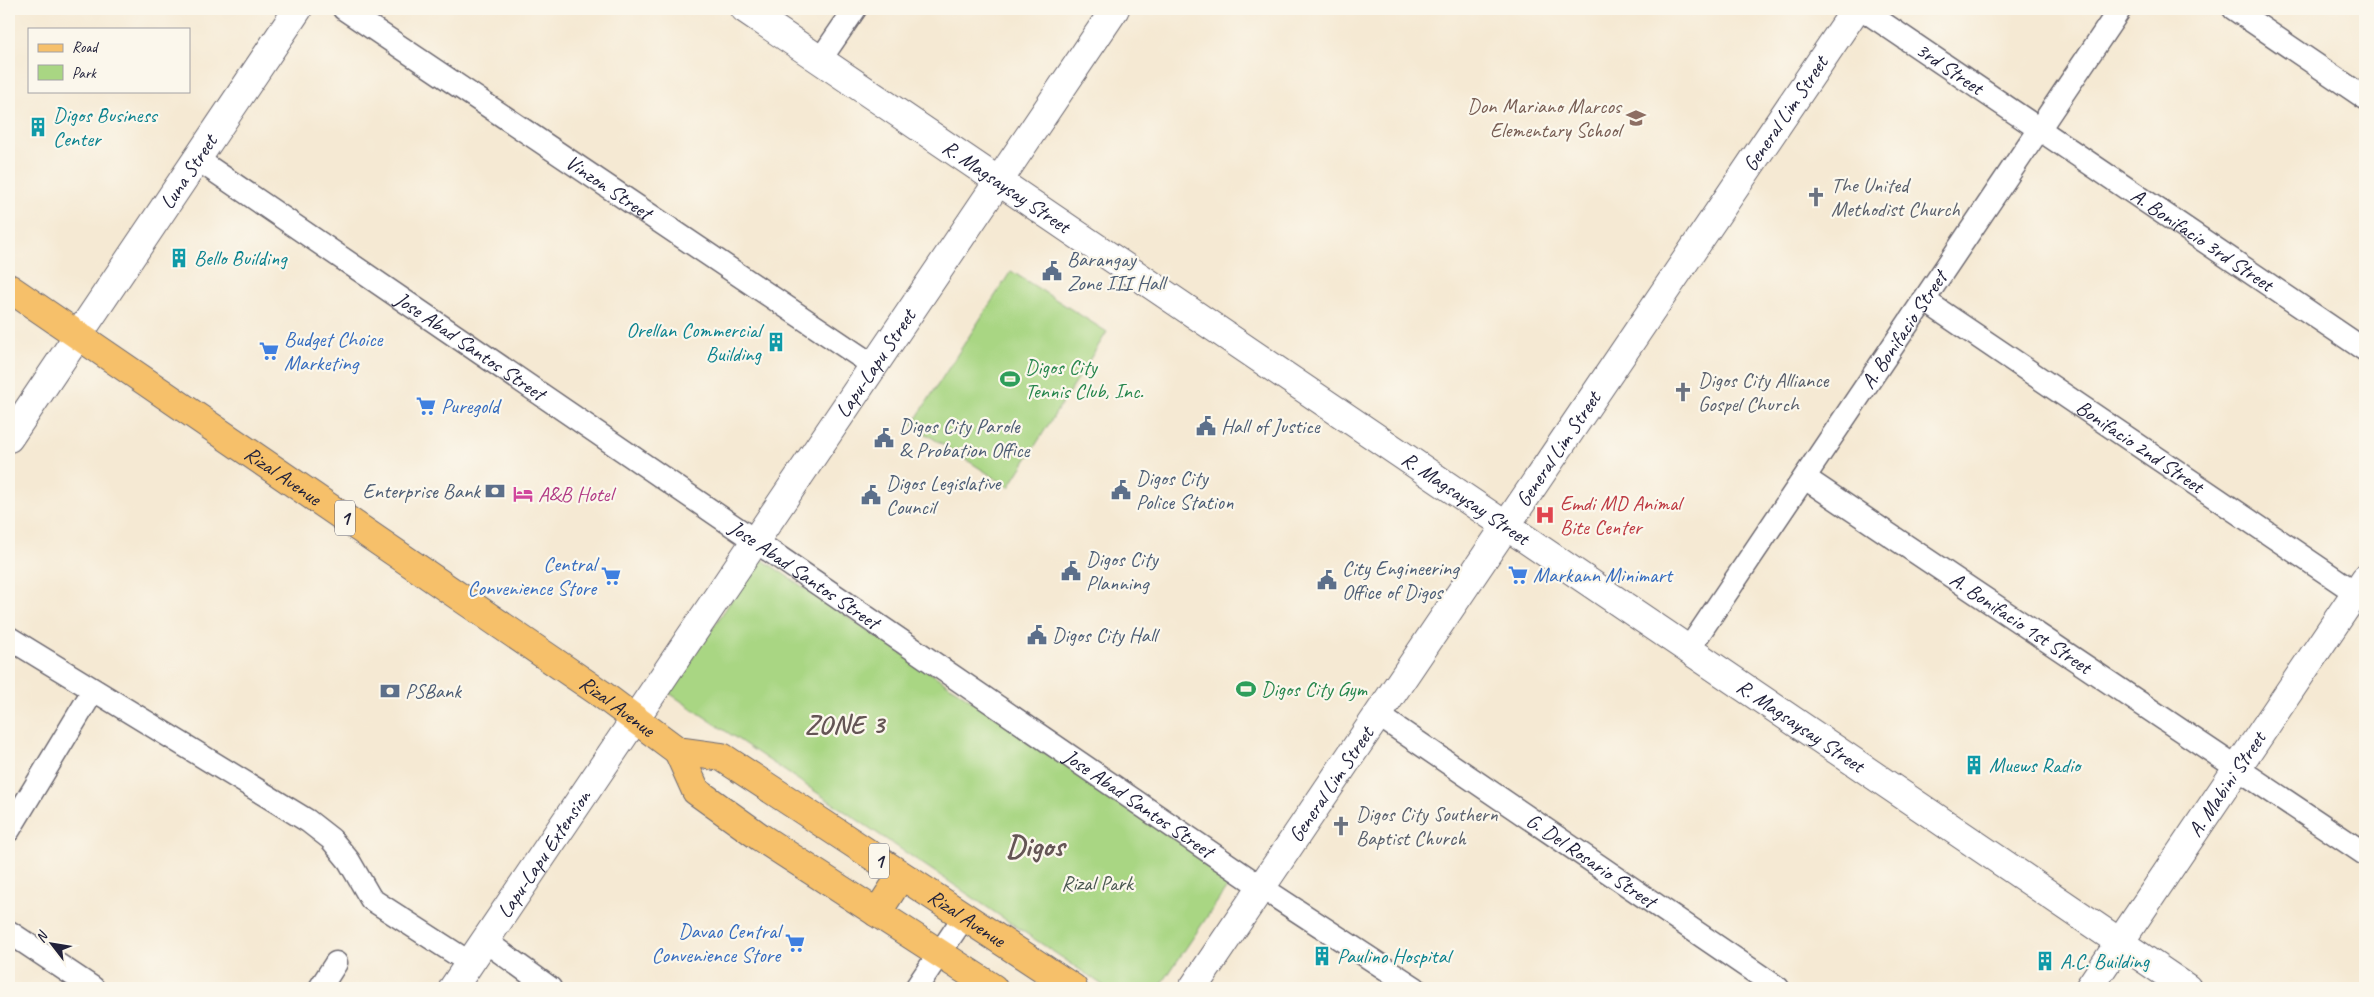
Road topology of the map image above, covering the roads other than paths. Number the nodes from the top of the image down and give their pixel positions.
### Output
1 (298, 9) edge
2 (344, 9) edge
3 (745, 9) edge
4 (855, 9) edge
5 (1115, 9) edge
6 (1856, 9) edge
7 (1862, 9) edge
8 (2120, 9) edge
9 (2234, 9) edge
10 (820, 60) junction
11 (2365, 98) edge
12 (2039, 129) junction
13 (197, 159) junction
14 (998, 182) junction
15 (9, 288) edge
16 (1924, 300) junction
17 (78, 334) junction
18 (2365, 350) edge
19 (874, 366) junction
20 (9, 438) edge
21 (1804, 478) junction
22 (1506, 526) junction
23 (755, 541) junction
24 (2362, 590) edge
25 (9, 638) edge
26 (1688, 650) junction
27 (93, 691) junction
28 (1378, 715) junction
29 (635, 718) junction
30 (678, 751) junction
31 (2237, 770) junction
32 (9, 830) edge
33 (2365, 854) edge
34 (902, 876) junction
35 (1261, 887) junction
36 (877, 913) junction
37 (964, 917) junction
38 (9, 932) edge
39 (2120, 942) junction
40 (478, 952) junction
41 (939, 954) junction
42 (336, 963) dead end
43 (93, 988) edge
44 (320, 988) edge
45 (453, 988) edge
46 (550, 988) edge
47 (916, 988) edge
48 (993, 988) edge
49 (1073, 988) edge
50 (1192, 988) edge
51 (1415, 988) edge
52 (1778, 988) edge
53 (2089, 988) edge
54 (2187, 988) edge

1 - 13 street, Luna Street
2 - 19 street, Vinzon Street
3 - 10 street, R. Magsaysay Street
4 - 10 street
5 - 14 street, Lapu-Lapu Street
6 - 22 street, General Lim Street
7 - 12 street, 3rd Street
8 - 12 street, A. Bonifacio Street
9 - 11 street
10 - 14 street, R. Magsaysay Street
12 - 16 street, A. Bonifacio Street
12 - 18 street, A. Bonifacio 3rd Street
13 - 17 street, Luna Street
13 - 23 street, Jose Abad Santos Street
14 - 19 street, Lapu-Lapu Street
14 - 22 street, R. Magsaysay Street
15 - 17 main road, Rizal Avenue / 1
16 - 21 street, A. Bonifacio Street
16 - 24 street, Bonifacio 2nd Street
17 - 20 street, Luna Street
17 - 29 main road, Rizal Avenue / 1
19 - 23 street, Lapu-Lapu Street
21 - 26 street, A. Bonifacio Street
21 - 31 street, A. Bonifacio 1st Street
22 - 26 street, R. Magsaysay Street
22 - 28 street, General Lim Street
23 - 29 street, Lapu-Lapu Street
23 - 35 street, Jose Abad Santos Street
24 - 31 street, A. Mabini Street
25 - 27 street
26 - 39 street, R. Magsaysay Street
27 - 32 street
27 - 40 street
28 - 35 street, General Lim Street
28 - 52 street, G. Del Rosario Street
29 - 30 main road, Rizal Avenue / 1
29 - 40 street, Lapu-Lapu Extension
30 - 34 main road, Rizal Avenue / 1
30 - 36 main road, Rizal Avenue / 1
31 - 33 street, A. Bonifacio 1st Street
31 - 39 street, A. Mabini Street
34 - 36 main road
34 - 37 main road, Rizal Avenue / 1
35 - 50 street, General Lim Street
35 - 51 street, Jose Abad Santos Street
36 - 41 main road, Rizal Avenue / 1
37 - 41 street
37 - 49 main road, Rizal Avenue / 1
38 - 43 street
39 - 53 street, A. Mabini Street
39 - 54 street, R. Magsaysay Street
40 - 45 street, Lapu-Lapu Extension
40 - 46 street
41 - 47 street
41 - 48 main road, Rizal Avenue / 1
42 - 44 street

